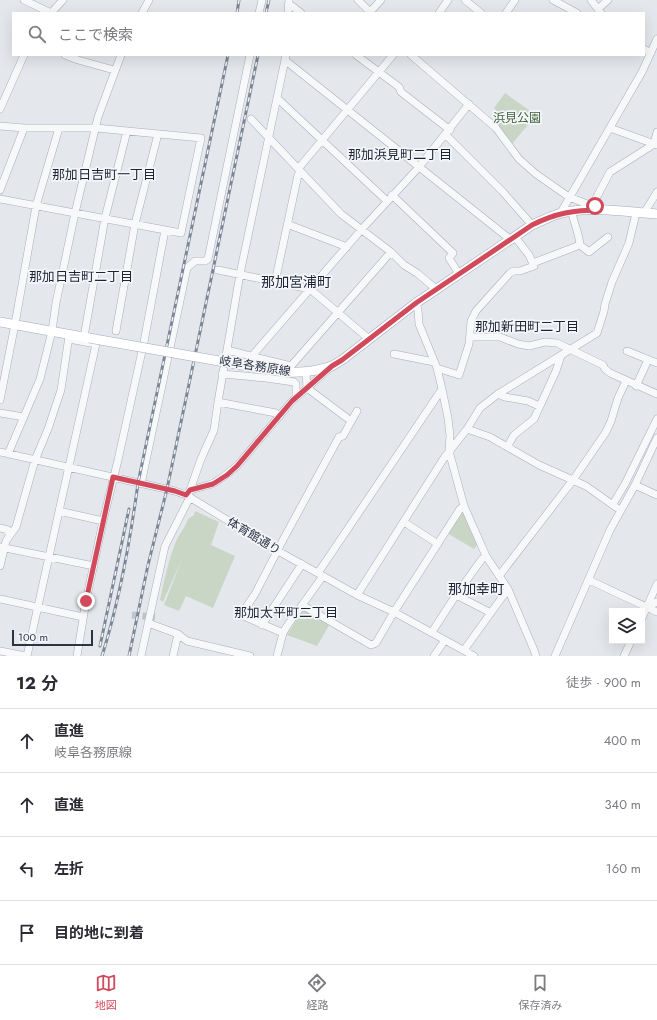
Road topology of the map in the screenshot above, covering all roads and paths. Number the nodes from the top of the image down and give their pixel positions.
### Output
1 (24, 0) edge
2 (63, 0) edge
3 (149, 0) edge
4 (262, 0) edge
5 (358, 0) edge
6 (381, 0) edge
7 (448, 0) edge
8 (467, 0) edge
9 (515, 0) edge
10 (553, 0) edge
11 (591, 0) edge
12 (608, 0) edge
13 (288, 6) edge
14 (599, 11) edge
15 (49, 12) edge
16 (52, 12) edge
17 (143, 12) edge
18 (259, 12) edge
19 (300, 12) edge
20 (370, 12) edge
21 (440, 12) edge
22 (480, 12) edge
23 (507, 12) edge
24 (575, 12) edge
25 (657, 39) edge
26 (645, 50) edge
27 (651, 53) junction
28 (24, 56) edge
29 (67, 56) edge
30 (121, 56) edge
31 (250, 56) edge
32 (357, 56) edge
33 (392, 56) edge
34 (412, 56) edge
35 (286, 58) edge
36 (114, 70) junction
37 (379, 73) junction
38 (277, 98) junction
39 (469, 104) junction
40 (0, 109) edge
41 (349, 110) junction
42 (251, 119) dead end
43 (0, 126) edge
44 (24, 128) junction
45 (59, 128) junction
46 (96, 128) junction
47 (610, 128) junction
48 (127, 132) junction
49 (448, 132) junction
50 (657, 132) edge
51 (158, 134) junction
52 (269, 137) junction
53 (323, 140) junction
54 (655, 144) edge
55 (419, 167) junction
56 (299, 170) junction
57 (0, 190) edge
58 (657, 192) edge
59 (392, 195) junction
60 (569, 197) junction
61 (0, 199) edge
62 (387, 201) junction
63 (36, 206) junction
64 (596, 208) junction
65 (572, 212) junction
66 (75, 213) junction
67 (640, 213) junction
68 (560, 214) junction
69 (657, 214) edge
70 (105, 218) junction
71 (135, 224) junction
72 (288, 224) junction
73 (532, 225) junction
74 (362, 229) junction
75 (165, 230) junction
76 (608, 237) dead end
77 (513, 238) junction
78 (580, 245) junction
79 (347, 248) junction
80 (391, 252) junction
81 (533, 263) junction
82 (218, 270) dead end
83 (240, 274) junction
84 (459, 274) junction
85 (275, 282) junction
86 (310, 289) junction
87 (436, 289) junction
88 (416, 303) junction
89 (338, 312) junction
90 (0, 322) edge
91 (15, 324) junction
92 (52, 330) junction
93 (116, 331) dead end
94 (69, 336) junction
95 (87, 337) junction
96 (470, 338) junction
97 (369, 339) junction
98 (571, 349) junction
99 (227, 350) junction
100 (627, 351) dead end
101 (394, 354) dead end
102 (252, 356) junction
103 (561, 356) junction
104 (648, 360) junction
105 (657, 363) edge
106 (435, 365) junction
107 (332, 366) junction
108 (306, 373) junction
109 (222, 374) junction
110 (626, 381) junction
111 (636, 386) junction
112 (307, 388) junction
113 (442, 389) junction
114 (498, 394) junction
115 (657, 394) edge
116 (296, 398) junction
117 (0, 400) edge
118 (218, 402) junction
119 (539, 406) junction
120 (357, 411) dead end
121 (0, 413) edge
122 (280, 416) junction
123 (24, 417) junction
124 (347, 418) dead end
125 (657, 418) edge
126 (467, 429) junction
127 (657, 438) edge
128 (507, 447) junction
129 (449, 451) junction
130 (0, 452) edge
131 (8, 454) junction
132 (35, 460) junction
133 (68, 467) junction
134 (113, 477) junction
135 (573, 480) junction
136 (141, 484) junction
137 (635, 485) junction
138 (189, 494) junction
139 (657, 495) edge
140 (613, 504) junction
141 (464, 506) junction
142 (620, 510) junction
143 (59, 511) junction
144 (103, 521) junction
145 (404, 522) junction
146 (0, 528) edge
147 (9, 535) junction
148 (438, 544) junction
149 (2, 547) edge
150 (278, 551) junction
151 (486, 556) junction
152 (49, 557) junction
153 (302, 564) junction
154 (0, 566) edge
155 (94, 566) junction
156 (320, 575) junction
157 (498, 576) junction
158 (589, 580) junction
159 (657, 584) edge
160 (508, 589) junction
161 (357, 595) junction
162 (456, 595) junction
163 (0, 599) edge
164 (657, 602) edge
165 (302, 605) junction
166 (38, 607) junction
167 (647, 607) junction
168 (645, 611) edge
169 (394, 612) junction
170 (657, 612) edge
171 (491, 613) junction
172 (83, 617) junction
173 (148, 623) junction
174 (262, 625) junction
175 (432, 632) junction
176 (178, 634) junction
177 (283, 634) junction
178 (445, 640) junction
179 (630, 644) edge
180 (0, 650) edge
181 (464, 650) junction
182 (26, 656) edge
183 (77, 656) edge
184 (141, 656) edge
185 (173, 656) edge
186 (250, 656) edge
187 (277, 656) edge
188 (434, 656) edge
189 (474, 656) edge
190 (536, 656) edge
191 (555, 656) edge
192 (624, 656) edge

1 - 15 street
2 - 16 street
3 - 17 street
4 - 18 street
5 - 20 street
6 - 20 street
7 - 21 street
8 - 22 street
9 - 23 street
10 - 24 street
11 - 14 street
12 - 14 street
13 - 19 street
25 - 27 street
26 - 27 street
27 - 47 street
28 - 40 street
29 - 36 street
30 - 36 street
31 - 136 street
32 - 37 street
33 - 37 street
34 - 39 street
35 - 38 street
35 - 41 street
36 - 46 street
37 - 41 street
37 - 49 street
38 - 52 street
38 - 53 street
39 - 49 street
39 - 60 street
41 - 53 street
41 - 55 street
42 - 52 street
43 - 44 street
44 - 45 street
44 - 57 street
45 - 46 street
45 - 63 street
46 - 48 street
46 - 66 street
47 - 54 street
47 - 60 street
48 - 51 street
48 - 70 street
49 - 55 street
49 - 73 street
50 - 54 street
51 - 71 street
51 - 75 street
52 - 56 street
52 - 83 street
53 - 56 street
53 - 62 street
54 - 64 street
55 - 59 street
55 - 77 street
56 - 72 street
56 - 74 street
58 - 67 street
59 - 62 street
59 - 84 street
60 - 64 street
60 - 68 street
61 - 63 street
62 - 74 street
63 - 66 street
63 - 91 street
64 - 65 main road, 岐阜各務原線
64 - 67 main road, 岐阜各務原線
65 - 68 main road, 岐阜各務原線
65 - 78 street
66 - 70 street
66 - 92 street
67 - 69 main road, 岐阜各務原線
67 - 98 street
68 - 73 main road, 岐阜各務原線
70 - 71 street
70 - 95 street
71 - 75 street
71 - 93 street
72 - 79 street
72 - 85 street
73 - 77 main road, 岐阜各務原線
74 - 79 street
74 - 80 street
75 - 134 street
76 - 78 street
77 - 81 street
77 - 84 main road, 岐阜各務原線
78 - 81 street
79 - 86 street
80 - 87 street
80 - 89 street
81 - 96 street
82 - 83 street
83 - 85 street
83 - 99 street
84 - 87 main road, 岐阜各務原線
85 - 86 street
86 - 89 street
86 - 102 street
87 - 88 main road, 岐阜各務原線
88 - 97 main road, 岐阜各務原線
88 - 106 street
89 - 97 street
89 - 102 street
90 - 91 main road, 岐阜各務原線
91 - 92 main road, 岐阜各務原線
91 - 117 street
92 - 94 main road, 岐阜各務原線
92 - 123 street
94 - 95 main road, 岐阜各務原線
94 - 132 street
94 - 133 street
95 - 108 main road, 岐阜各務原線, bridge
96 - 98 street
96 - 106 street
97 - 107 main road, 岐阜各務原線
98 - 103 street
98 - 110 street
99 - 102 street
99 - 109 street
100 - 104 street
101 - 106 street
103 - 114 street
103 - 119 street
104 - 105 street
104 - 111 street
106 - 113 street
107 - 108 main road, 岐阜各務原線
107 - 112 street
108 - 112 street
109 - 116 street
109 - 118 street
110 - 111 street
110 - 135 street
111 - 115 street
112 - 116 street
112 - 124 street
113 - 129 street
113 - 156 street
114 - 119 street
114 - 126 street
116 - 122 street
118 - 122 street
118 - 138 street
119 - 128 street
120 - 150 street
121 - 123 street
122 - 138 street
123 - 131 street
125 - 140 street
126 - 128 street
126 - 129 street
127 - 137 street
128 - 135 street
129 - 141 street
129 - 145 street
130 - 131 street, 体育館通り
131 - 132 street, 体育館通り
132 - 133 street, 体育館通り
132 - 147 street
133 - 134 street, 体育館通り
133 - 143 street
134 - 136 street, 体育館通り
134 - 144 street
135 - 140 street
135 - 157 street
136 - 138 street, 体育館通り
137 - 139 street
137 - 142 street
138 - 150 street, 体育館通り
138 - 173 street
140 - 142 street
141 - 148 street
141 - 151 street
142 - 158 street
143 - 144 street
143 - 152 street
144 - 155 street
145 - 148 street
145 - 161 street
146 - 147 street
147 - 149 street
148 - 169 street
149 - 152 street
149 - 154 street
150 - 153 street, 体育館通り
150 - 174 street
151 - 157 street
151 - 162 street
152 - 155 street
152 - 166 street
153 - 156 street, 体育館通り
153 - 174 street
155 - 172 street
156 - 161 street, 体育館通り
156 - 165 street
157 - 160 street
158 - 167 street
158 - 191 street
159 - 167 street
160 - 171 street
160 - 190 street
161 - 169 street
162 - 171 street
162 - 175 street
163 - 166 street
164 - 167 street
165 - 169 street
165 - 177 street
166 - 172 street
166 - 182 street
167 - 168 street
167 - 170 street
169 - 175 street
171 - 181 street
172 - 183 street
173 - 176 street
173 - 184 street
174 - 177 street
175 - 178 street
176 - 185 street
176 - 186 street
177 - 187 street
178 - 181 street
178 - 188 street
179 - 192 street
180 - 182 street
181 - 189 street

